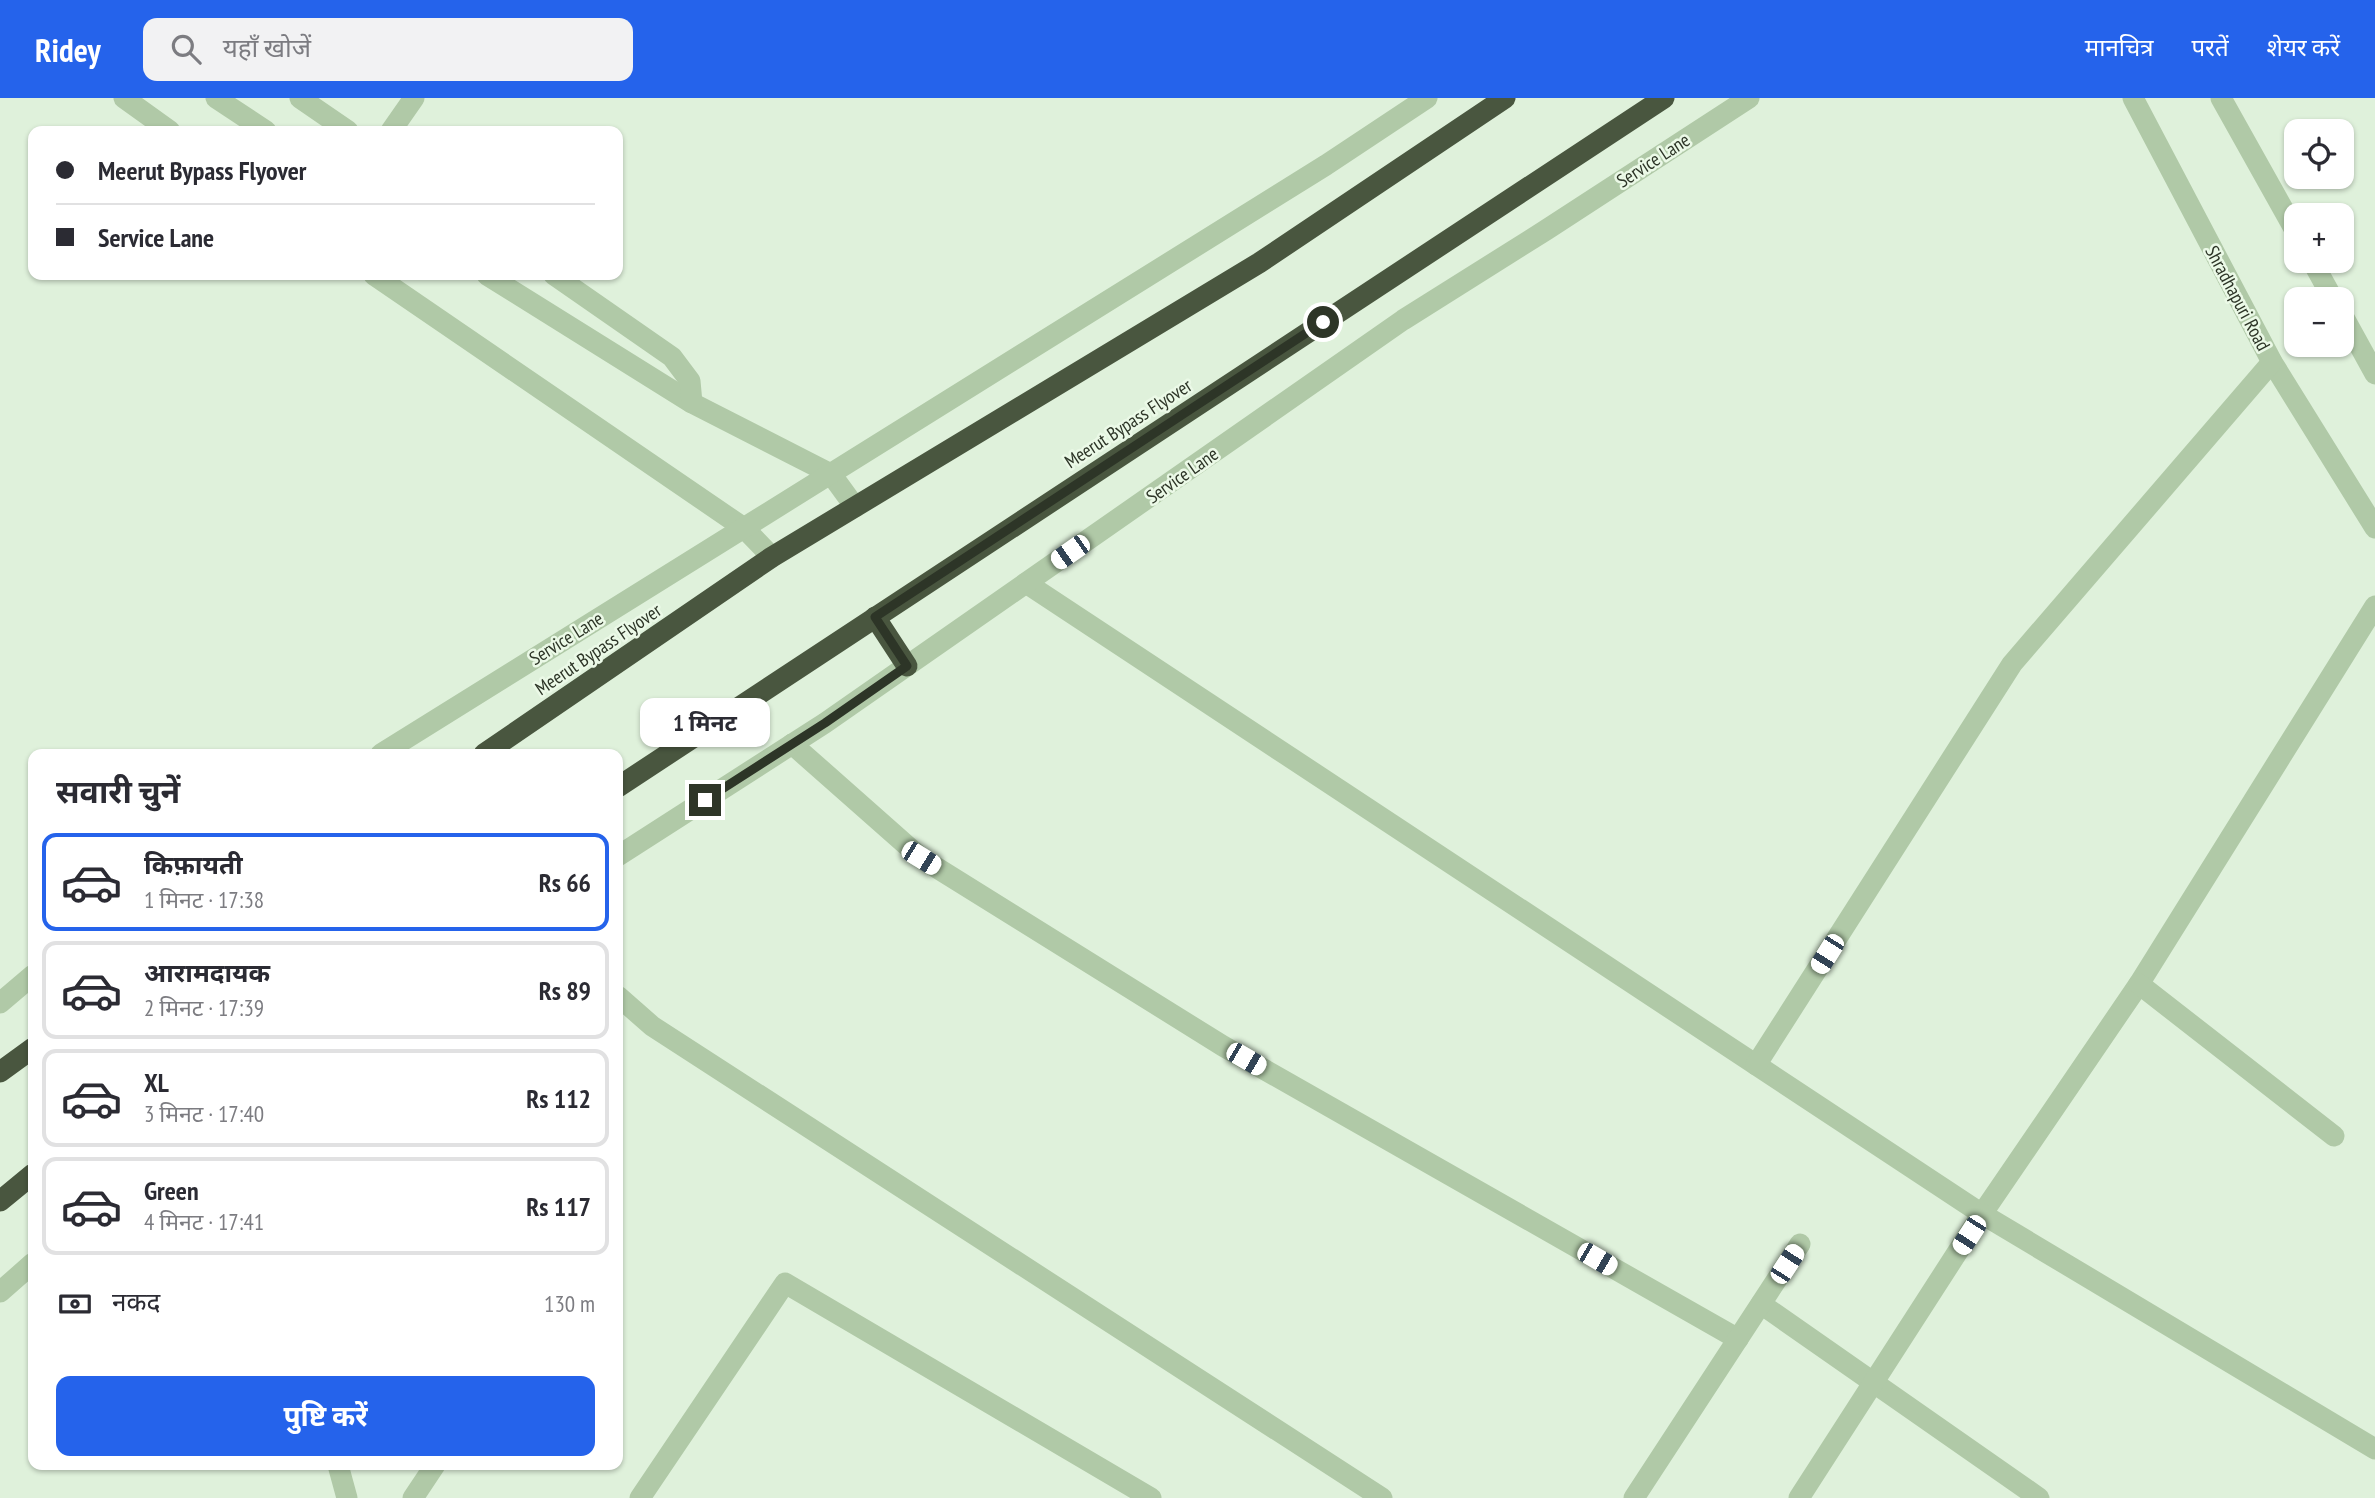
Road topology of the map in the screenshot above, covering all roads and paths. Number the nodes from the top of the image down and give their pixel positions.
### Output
1 (124, 98) edge
2 (216, 98) edge
3 (300, 98) edge
4 (414, 98) edge
5 (1427, 98) edge
6 (1506, 98) edge
7 (1664, 98) edge
8 (1749, 98) edge
9 (2133, 98) edge
10 (2221, 98) edge
11 (163, 126) edge
12 (258, 126) edge
13 (341, 126) edge
14 (394, 126) edge
15 (2284, 211) edge
16 (381, 280) edge
17 (495, 280) edge
18 (561, 280) edge
19 (2354, 336) edge
20 (2272, 362) junction
21 (2375, 374) edge
22 (692, 403) junction
23 (831, 474) junction
24 (855, 507) junction
25 (2372, 517) edge
26 (744, 528) junction
27 (772, 557) junction
28 (1026, 583) junction
29 (2375, 606) edge
30 (875, 617) junction
31 (907, 666) junction
32 (792, 744) junction
33 (389, 749) edge
34 (491, 749) edge
35 (623, 784) edge
36 (623, 853) edge
37 (28, 979) edge
38 (2139, 984) junction
39 (623, 1000) edge
40 (0, 1003) edge
41 (28, 1052) edge
42 (1756, 1065) junction
43 (0, 1072) edge
44 (2334, 1136) dead end
45 (28, 1178) edge
46 (0, 1201) edge
47 (1982, 1214) junction
48 (1800, 1244) dead end
49 (28, 1268) edge
50 (0, 1292) edge
51 (1761, 1304) junction
52 (1738, 1339) junction
53 (1873, 1383) junction
54 (2375, 1449) edge
55 (339, 1470) edge
56 (433, 1470) edge
57 (1371, 1495) edge
58 (347, 1498) edge
59 (413, 1498) edge
60 (640, 1498) edge
61 (1151, 1498) edge
62 (1634, 1498) edge
63 (1799, 1498) edge
64 (2039, 1498) edge

1 - 11 street
2 - 12 street
3 - 13 street
4 - 14 street
5 - 23 street, Service Lane
6 - 24 highway
7 - 30 highway, Meerut Bypass Flyover
8 - 28 street, Service Lane
9 - 20 street, Shradhapuri Road
10 - 15 street
16 - 26 street
17 - 22 street
18 - 22 street
19 - 21 street
20 - 25 street, Shradhapuri Road
20 - 42 street
22 - 23 street
23 - 24 street
23 - 26 street, Service Lane
24 - 27 highway, Meerut Bypass Flyover
26 - 27 street
26 - 33 street, Service Lane
27 - 34 highway, Meerut Bypass Flyover
28 - 31 street, Service Lane
28 - 42 street
29 - 38 street
30 - 31 highway
30 - 35 highway, Meerut Bypass Flyover
31 - 32 street, Service Lane
32 - 36 street, Service Lane
32 - 52 street
37 - 40 street
38 - 44 street
38 - 47 street
39 - 57 street
41 - 43 highway
42 - 47 street
45 - 46 highway
47 - 53 street
47 - 54 street
48 - 51 street
49 - 50 street
51 - 52 street
51 - 53 street
52 - 62 street
53 - 63 street
53 - 64 street
55 - 58 street
56 - 59 street
60 - 61 street

